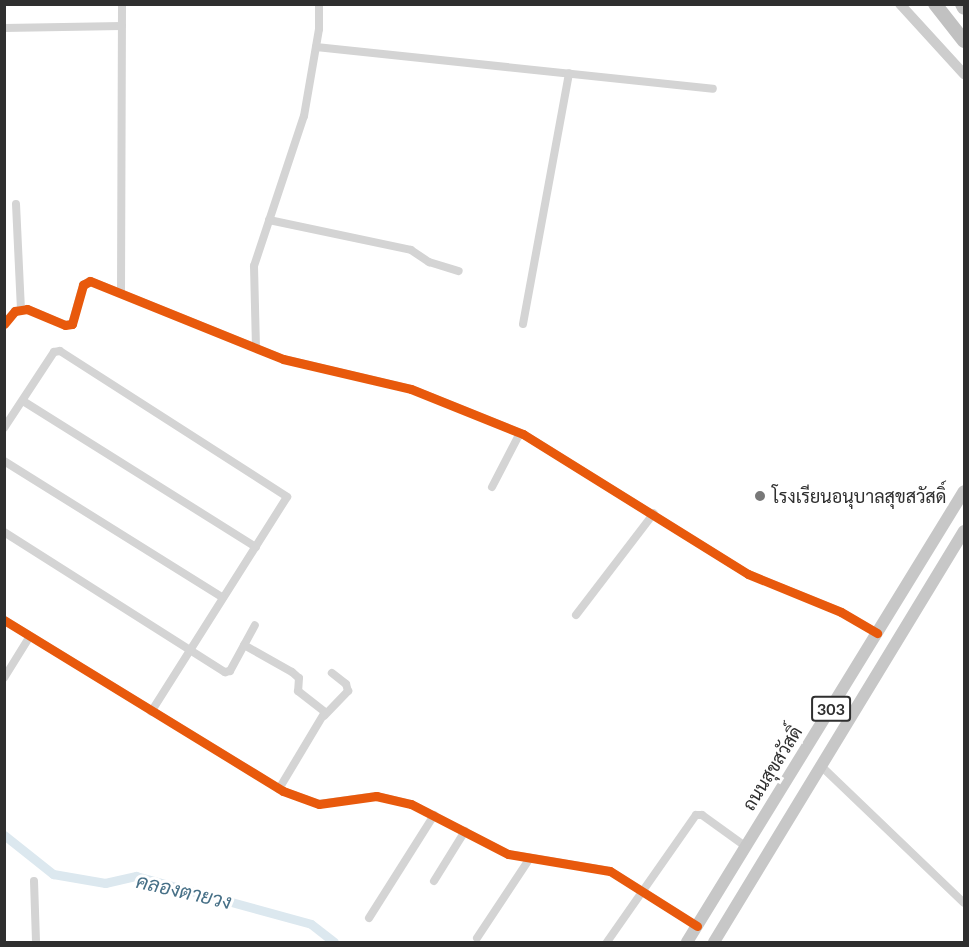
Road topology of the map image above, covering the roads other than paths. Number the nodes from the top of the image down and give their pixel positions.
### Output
1 (122, 4) edge
2 (319, 4) edge
3 (900, 4) edge
4 (935, 4) edge
5 (123, 26) junction
6 (4, 28) edge
7 (964, 41) edge
8 (316, 47) junction
9 (569, 73) junction
10 (964, 74) edge
11 (713, 89) dead end
12 (16, 204) dead end
13 (269, 220) junction
14 (459, 271) dead end
15 (121, 293) junction
16 (21, 310) junction
17 (4, 324) edge
18 (523, 324) dead end
19 (256, 348) junction
20 (23, 401) junction
21 (4, 428) edge
22 (520, 433) junction
23 (4, 461) edge
24 (492, 487) dead end
25 (964, 492) edge
26 (654, 513) junction
27 (964, 531) edge
28 (4, 532) edge
29 (256, 547) junction
30 (223, 598) junction
31 (576, 615) dead end
32 (4, 620) edge
33 (255, 625) dead end
34 (878, 633) junction
35 (30, 636) junction
36 (244, 645) junction
37 (192, 650) junction
38 (332, 673) dead end
39 (4, 678) edge
40 (151, 712) junction
41 (324, 716) junction
42 (820, 765) junction
43 (279, 789) junction
44 (434, 815) junction
45 (465, 831) junction
46 (745, 846) junction
47 (530, 858) junction
48 (34, 881) dead end
49 (434, 881) dead end
50 (643, 891) junction
51 (964, 903) edge
52 (369, 918) dead end
53 (697, 926) junction
54 (477, 938) dead end
55 (715, 940) edge
56 (36, 942) edge
57 (607, 942) edge
58 (687, 942) edge

1 - 5 street
2 - 8 street
3 - 10 main road
4 - 7 highway
5 - 6 street
5 - 15 street
8 - 9 street
8 - 13 street
9 - 11 street
9 - 18 street
12 - 16 street
13 - 14 street
13 - 19 street
15 - 16 street
15 - 19 street
16 - 17 street
19 - 22 street
20 - 21 street
20 - 29 street
20 - 29 street
22 - 24 street
22 - 26 street
23 - 30 street
25 - 34 main road, ถนนสุขสวัสดิ์ / 303
26 - 31 street
26 - 34 street
27 - 42 main road, 303
28 - 37 street
29 - 30 street
30 - 37 street
32 - 35 street
33 - 36 street
34 - 46 main road, ถนนสุขสวัสดิ์ / 303
35 - 39 street
35 - 40 street
36 - 37 street
36 - 41 street
37 - 40 street
38 - 41 street
40 - 43 street
41 - 43 street
42 - 51 street
42 - 55 main road, 303
43 - 44 street
44 - 45 street
44 - 52 street
45 - 47 street
45 - 49 street
46 - 50 street
46 - 53 main road, ถนนสุขสวัสดิ์ / 303
47 - 50 street
47 - 54 street
48 - 56 street
50 - 53 street
50 - 57 street
53 - 55 main road
53 - 58 main road, ถนนสุขสวัสดิ์ / 303

